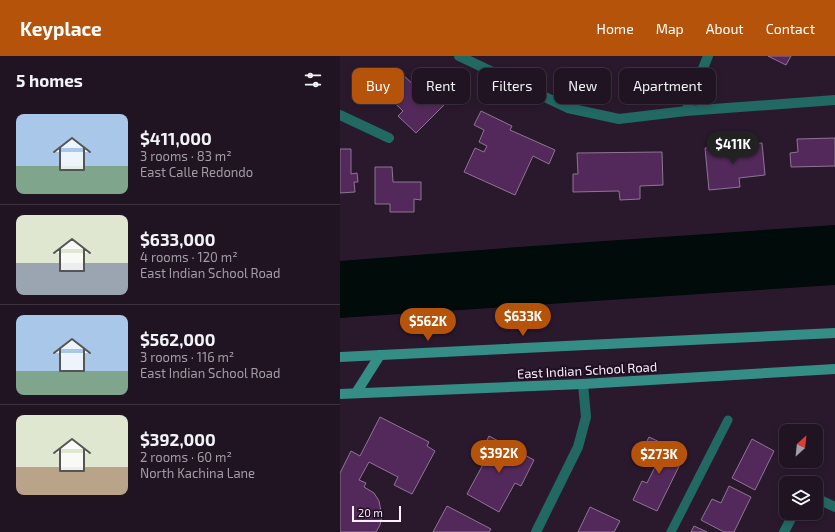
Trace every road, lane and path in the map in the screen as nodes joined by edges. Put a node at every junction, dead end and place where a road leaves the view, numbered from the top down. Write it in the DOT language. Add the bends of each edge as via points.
graph roads {
  1 [pos="459,56"];
  2 [pos="708,56"];
  3 [pos="835,100"];
  4 [pos="686,111"];
  5 [pos="340,115"];
  6 [pos="389,138"];
  7 [pos="835,333"];
  8 [pos="380,355"];
  9 [pos="340,357"];
  10 [pos="835,369"];
  11 [pos="583,384"];
  12 [pos="356,393"];
  13 [pos="340,394"];
  14 [pos="728,420"];
  15 [pos="823,501"];
  16 [pos="835,507"];
  17 [pos="790,520"];
  18 [pos="536,532"];
  19 [pos="671,532"];
  20 [pos="784,532"];
  1 -- 4 [label="street" via="568,108 619,118"];
  2 -- 4 [label="street"];
  3 -- 4 [label="street"];
  5 -- 6 [label="street"];
  7 -- 8 [label="main road, East Indian School Road"];
  8 -- 9 [label="main road, East Indian School Road"];
  8 -- 12 [label="main road"];
  10 -- 11 [label="main road, East Indian School Road"];
  11 -- 12 [label="main road, East Indian School Road"];
  11 -- 18 [label="street" via="586,417 578,447"];
  12 -- 13 [label="main road, East Indian School Road"];
  14 -- 19 [label="lane"];
  15 -- 16 [label="street"];
  17 -- 20 [label="street"];
}
